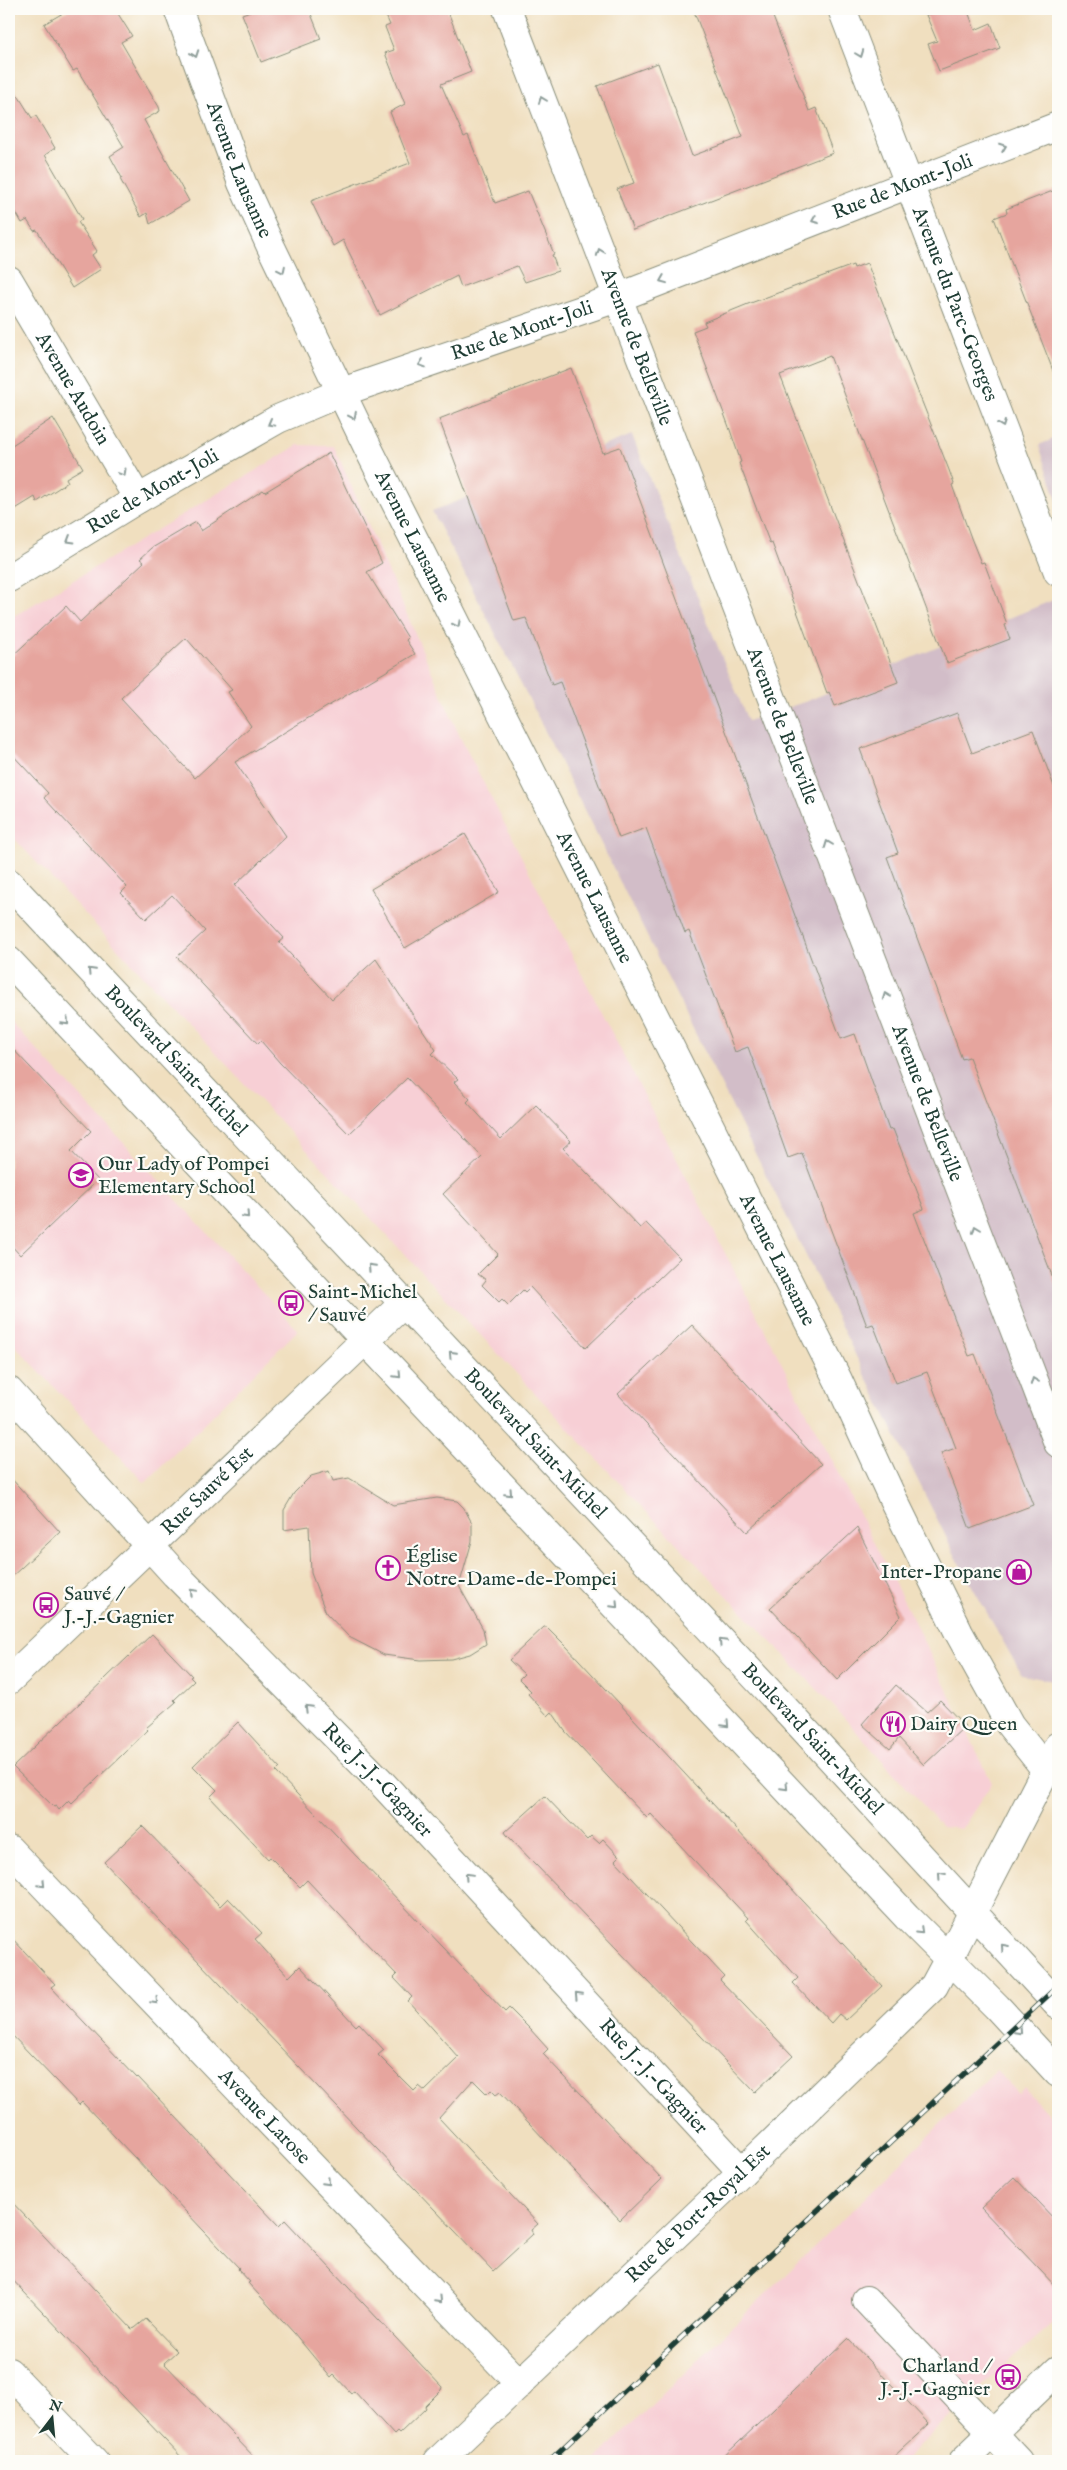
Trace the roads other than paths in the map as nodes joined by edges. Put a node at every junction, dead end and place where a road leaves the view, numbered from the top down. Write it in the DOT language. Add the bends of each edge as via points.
graph roads {
  1 [pos="178,9"];
  2 [pos="507,9"];
  3 [pos="842,9"];
  4 [pos="1058,126"];
  5 [pos="909,183"];
  6 [pos="9,280"];
  7 [pos="617,298"];
  8 [pos="342,392"];
  9 [pos="138,499"];
  10 [pos="1058,572"];
  11 [pos="9,578"];
  12 [pos="9,883"];
  13 [pos="9,961"];
  14 [pos="404,1302"];
  15 [pos="364,1340"];
  16 [pos="9,1391"];
  17 [pos="1058,1443"];
  18 [pos="150,1546"];
  19 [pos="9,1680"];
  20 [pos="1058,1746"];
  21 [pos="1046,1770"];
  22 [pos="9,1849"];
  23 [pos="973,1912"];
  24 [pos="949,1958"];
  25 [pos="1058,2005"];
  26 [pos="1058,2073"];
  27 [pos="742,2172"];
  28 [pos="866,2300"];
  29 [pos="1058,2370"];
  30 [pos="9,2372"];
  31 [pos="520,2384"];
  32 [pos="992,2434"];
  33 [pos="94,2461"];
  34 [pos="438,2461"];
  35 [pos="963,2461"];
  36 [pos="1018,2461"];
  1 -- 8 [label="street, Avenue Lausanne, one-way" via="242,183"];
  7 -- 2 [label="street, Avenue de Belleville, one-way"];
  3 -- 5 [label="street, Avenue du Parc-Georges, one-way"];
  5 -- 4 [label="street, Rue de Mont-Joli, one-way"];
  5 -- 7 [label="street, Rue de Mont-Joli, one-way"];
  5 -- 10 [label="street, Avenue du Parc-Georges, one-way"];
  6 -- 9 [label="street, Avenue Audoin, one-way"];
  7 -- 8 [label="street, Rue de Mont-Joli, one-way"];
  17 -- 7 [label="street, Avenue de Belleville, one-way"];
  8 -- 9 [label="street, Rue de Mont-Joli, one-way" via="278,419"];
  8 -- 21 [label="street, Avenue Lausanne, one-way" via="838,1380 959,1633 1010,1725"];
  9 -- 11 [label="street, Rue de Mont-Joli, one-way"];
  14 -- 12 [label="street, Boulevard Saint-Michel, one-way"];
  13 -- 15 [label="street, one-way"];
  14 -- 15 [label="street, Rue Sauvé Est"];
  23 -- 14 [label="street, Boulevard Saint-Michel, one-way"];
  15 -- 18 [label="street, Rue Sauvé Est"];
  15 -- 24 [label="street, one-way" via="906,1917"];
  16 -- 18 [label="street, Rue J.-J.-Gagnier"];
  18 -- 19 [label="street, Rue Sauvé Est"];
  27 -- 18 [label="street, Rue J.-J.-Gagnier, one-way" via="378,1779"];
  20 -- 21 [label="street, Rue de Port-Royal Est"];
  21 -- 23 [label="street, Rue de Port-Royal Est"];
  22 -- 31 [label="street, Avenue Larose, one-way"];
  23 -- 24 [label="street, Rue de Port-Royal Est"];
  25 -- 23 [label="street, Boulevard Saint-Michel, one-way"];
  24 -- 26 [label="street, one-way"];
  24 -- 27 [label="street, Rue de Port-Royal Est" via="934,1986"];
  27 -- 31 [label="street, Rue de Port-Royal Est"];
  28 -- 32 [label="street"];
  29 -- 32 [label="street"];
  30 -- 33 [label="street"];
  31 -- 34 [label="street, Rue de Port-Royal Est"];
  32 -- 35 [label="street"];
  32 -- 36 [label="street"];
}
